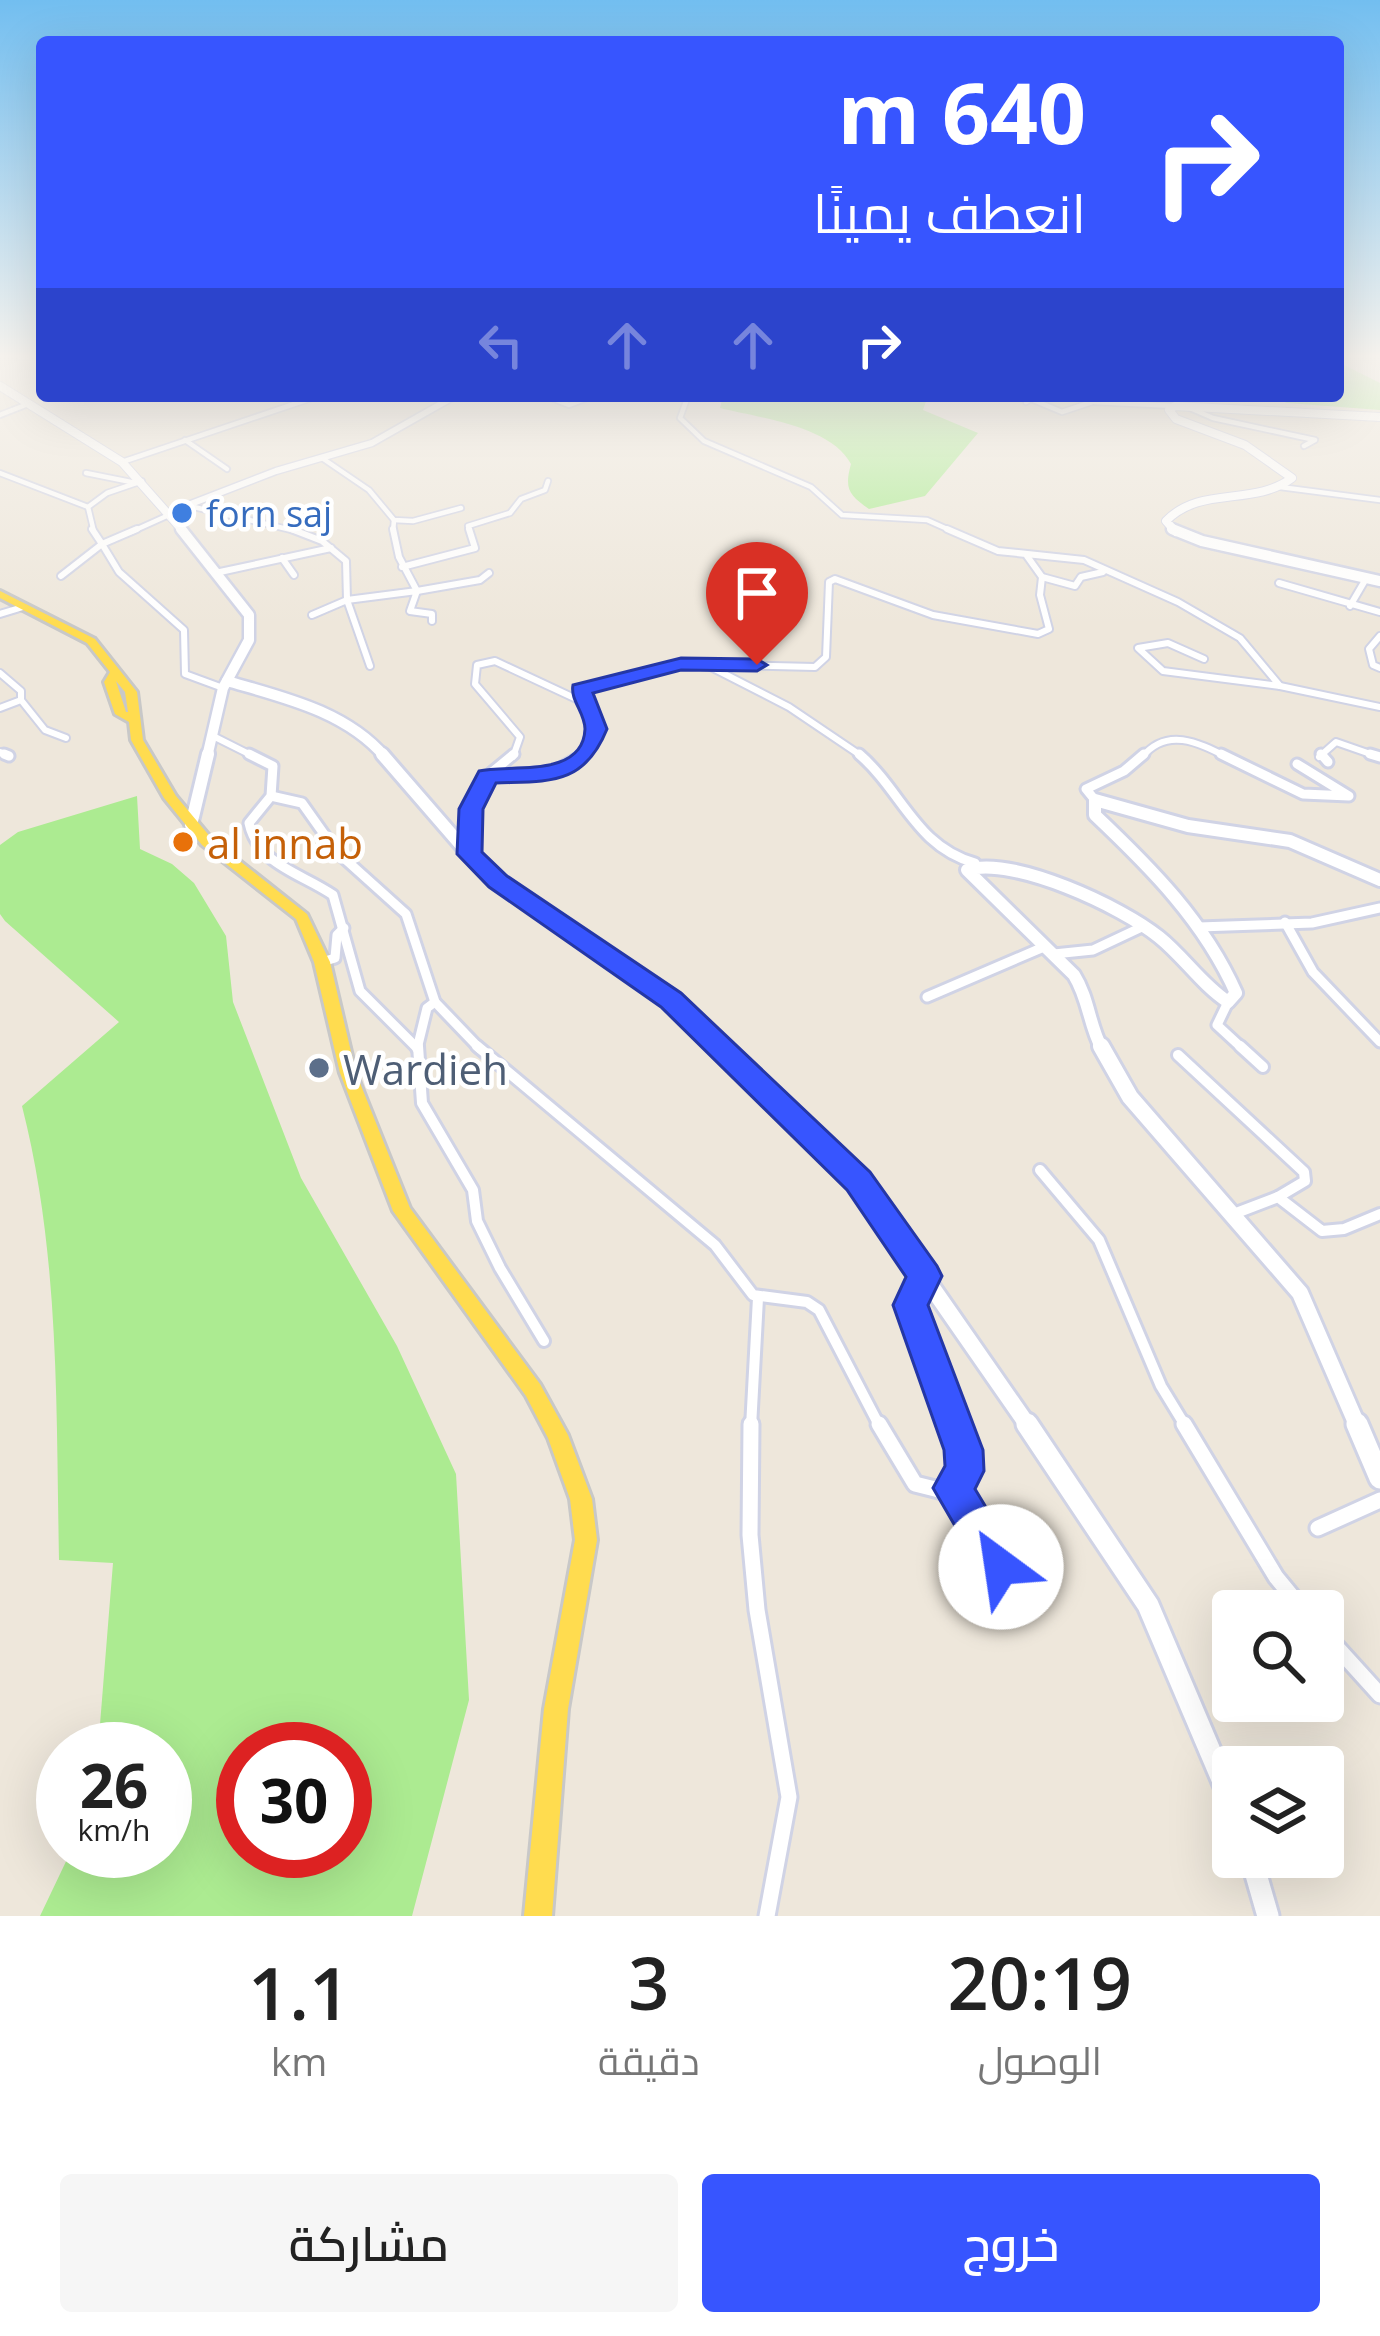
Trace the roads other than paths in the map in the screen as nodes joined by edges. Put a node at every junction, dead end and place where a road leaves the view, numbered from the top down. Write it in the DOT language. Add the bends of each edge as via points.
graph roads {
  1 [pos="95,445"];
  2 [pos="169,445"];
  3 [pos="193,445"];
  4 [pos="362,445"];
  5 [pos="720,445"];
  6 [pos="1245,445"];
  7 [pos="322,458"];
  8 [pos="122,462"];
  9 [pos="227,469"];
  10 [pos="0,473"];
  11 [pos="86,473"];
  12 [pos="548,481"];
  13 [pos="139,482"];
  14 [pos="1280,487"];
  15 [pos="1380,500"];
  16 [pos="88,507"];
  17 [pos="194,507"];
  18 [pos="461,508"];
  19 [pos="170,513"];
  20 [pos="394,520"];
  21 [pos="102,544"];
  22 [pos="331,548"];
  23 [pos="1027,556"];
  24 [pos="283,559"];
  25 [pos="402,567"];
  26 [pos="220,572"];
  27 [pos="1103,572"];
  28 [pos="489,573"];
  29 [pos="294,575"];
  30 [pos="61,576"];
  31 [pos="1042,577"];
  32 [pos="1367,578"];
  33 [pos="1380,580"];
  34 [pos="1279,583"];
  35 [pos="417,590"];
  36 [pos="0,594"];
  37 [pos="347,600"];
  38 [pos="1350,606"];
  39 [pos="23,608"];
  40 [pos="1380,612"];
  41 [pos="0,614"];
  42 [pos="312,615"];
  43 [pos="432,621"];
  44 [pos="1380,636"];
  45 [pos="1204,658"];
  46 [pos="704,664"];
  47 [pos="370,666"];
  48 [pos="1380,668"];
  49 [pos="116,670"];
  50 [pos="0,673"];
  51 [pos="225,684"];
  52 [pos="1280,686"];
  53 [pos="132,694"];
  54 [pos="116,697"];
  55 [pos="21,700"];
  56 [pos="585,703"];
  57 [pos="1380,707"];
  58 [pos="0,708"];
  59 [pos="133,719"];
  60 [pos="212,735"];
  61 [pos="66,738"];
  62 [pos="1380,757"];
  63 [pos="1328,762"];
  64 [pos="1297,764"];
  65 [pos="487,776"];
  66 [pos="271,796"];
  67 [pos="1095,800"];
  68 [pos="191,825"];
  69 [pos="470,854"];
  70 [pos="975,863"];
  71 [pos="1380,880"];
  72 [pos="1380,908"];
  73 [pos="1285,922"];
  74 [pos="1144,926"];
  75 [pos="1199,927"];
  76 [pos="344,928"];
  77 [pos="1050,950"];
  78 [pos="322,962"];
  79 [pos="927,997"];
  80 [pos="435,1002"];
  81 [pos="1228,1002"];
  82 [pos="1380,1042"];
  83 [pos="417,1048"];
  84 [pos="1178,1055"];
  85 [pos="1263,1067"];
  86 [pos="1040,1170"];
  87 [pos="1278,1197"];
  88 [pos="1380,1214"];
  89 [pos="1230,1216"];
  90 [pos="924,1276"];
  91 [pos="758,1298"];
  92 [pos="544,1341"];
  93 [pos="1380,1478"];
  94 [pos="953,1488"];
  95 [pos="1380,1500"];
  96 [pos="1318,1528"];
  97 [pos="1287,1590"];
  98 [pos="1025,1606"];
  99 [pos="1344,1655"];
  100 [pos="1380,1695"];
  101 [pos="1212,1756"];
  102 [pos="1257,1878"];
  103 [pos="538,1916"];
  104 [pos="767,1916"];
  105 [pos="1268,1916"];
  1 -- 8 [label="main road"];
  2 -- 8 [label="street"];
  3 -- 9 [label="street"];
  4 -- 7 [label="street"];
  5 -- 23 [label="street" via="811,487 842,515 928,520"];
  6 -- 14 [label="main road" via="1287,471 1292,481"];
  7 -- 17 [label="street"];
  7 -- 20 [label="street" via="369,490"];
  8 -- 13 [label="main road"];
  10 -- 16 [label="street"];
  11 -- 13 [label="street"];
  12 -- 25 [label="street" via="510,513 468,526 475,548"];
  13 -- 16 [label="street"];
  13 -- 19 [label="main road"];
  14 -- 15 [label="street"];
  14 -- 32 [label="main road" via="1198,500 1166,523 1202,541"];
  16 -- 21 [label="street"];
  17 -- 19 [label="street"];
  17 -- 22 [label="street" via="242,512"];
  18 -- 20 [label="street"];
  19 -- 21 [label="street"];
  19 -- 26 [label="main road"];
  20 -- 25 [label="street"];
  21 -- 30 [label="street"];
  21 -- 51 [label="street" via="119,572 184,630 185,674"];
  22 -- 24 [label="street"];
  22 -- 37 [label="street" via="345,558"];
  23 -- 27 [label="street" via="1078,558"];
  23 -- 31 [label="street"];
  24 -- 26 [label="street"];
  24 -- 29 [label="street"];
  25 -- 35 [label="street"];
  26 -- 51 [label="main road" via="251,627"];
  27 -- 31 [label="street" via="1075,586"];
  27 -- 52 [label="street" via="1240,638"];
  28 -- 35 [label="street"];
  31 -- 46 [label="street" via="1049,629 1038,634 933,615 835,579 821,663"];
  32 -- 33 [label="main road"];
  32 -- 38 [label="street"];
  34 -- 38 [label="street"];
  35 -- 37 [label="street"];
  35 -- 43 [label="street" via="410,611 432,614"];
  36 -- 39 [label="main road"];
  37 -- 42 [label="street"];
  37 -- 47 [label="street"];
  38 -- 40 [label="street"];
  39 -- 41 [label="street"];
  39 -- 49 [label="main road" via="86,635"];
  44 -- 48 [label="street" via="1369,650"];
  45 -- 52 [label="street" via="1168,643 1138,648 1163,671"];
  46 -- 56 [label="street" via="598,682 581,689"];
  46 -- 70 [label="street" via="848,746 874,767 928,844"];
  49 -- 53 [label="main road"];
  49 -- 54 [label="main road"];
  50 -- 55 [label="street"];
  51 -- 60 [label="main road"];
  51 -- 69 [label="main road" via="310,705 373,743"];
  52 -- 57 [label="street"];
  53 -- 54 [label="main road"];
  53 -- 59 [label="main road"];
  54 -- 59 [label="main road" via="121,714"];
  55 -- 58 [label="street"];
  55 -- 61 [label="street" via="40,726"];
  56 -- 65 [label="street" via="596,729 578,764 554,774"];
  56 -- 65 [label="street" via="495,661 478,665 475,684 520,737 512,759"];
  59 -- 68 [label="main road" via="149,765"];
  60 -- 66 [label="street" via="273,766"];
  60 -- 68 [label="main road"];
  62 -- 63 [label="street" via="1336,742 1318,756"];
  64 -- 67 [label="street" via="1349,796 1305,792 1171,737 1086,790"];
  65 -- 69 [label="street" via="471,809"];
  66 -- 76 [label="street" via="253,812 253,841 333,895"];
  66 -- 80 [label="street" via="302,803 336,851 400,907"];
  67 -- 71 [label="main road" via="1188,826 1290,841"];
  67 -- 75 [label="main road" via="1095,815"];
  68 -- 78 [label="main road" via="293,907"];
  69 -- 90 [label="main road" via="733,1055 858,1181"];
  70 -- 74 [label="main road" via="1010,868"];
  70 -- 77 [label="main road" via="969,875"];
  72 -- 73 [label="street"];
  73 -- 75 [label="street"];
  73 -- 82 [label="street" via="1313,971"];
  74 -- 77 [label="street" via="1093,950"];
  74 -- 81 [label="main road"];
  75 -- 81 [label="main road" via="1233,985 1236,997"];
  76 -- 78 [label="street" via="334,958"];
  76 -- 83 [label="street" via="360,991"];
  77 -- 79 [label="street" via="1020,952"];
  77 -- 89 [label="main road" via="1087,996 1093,1032 1130,1097"];
  78 -- 103 [label="main road" via="348,1073 401,1211 540,1402 581,1499 586,1540 556,1709"];
  80 -- 83 [label="street"];
  80 -- 91 [label="street" via="499,1068 716,1245"];
  81 -- 85 [label="street" via="1217,1024"];
  83 -- 92 [label="street" via="425,1111 473,1190 479,1225"];
  84 -- 87 [label="street" via="1304,1172 1305,1181"];
  86 -- 97 [label="street" via="1099,1240 1161,1386"];
  87 -- 88 [label="street" via="1322,1231"];
  87 -- 89 [label="street"];
  89 -- 93 [label="main road" via="1300,1294"];
  90 -- 94 [label="street" via="910,1305 964,1450 965,1471"];
  90 -- 101 [label="main road" via="1148,1605"];
  91 -- 94 [label="street" via="819,1310 902,1469 928,1490"];
  91 -- 104 [label="street" via="750,1535 789,1797"];
  94 -- 98 [label="street"];
  95 -- 96 [label="street"];
  99 -- 100 [label="street"];
  102 -- 105 [label="main road"];
}
